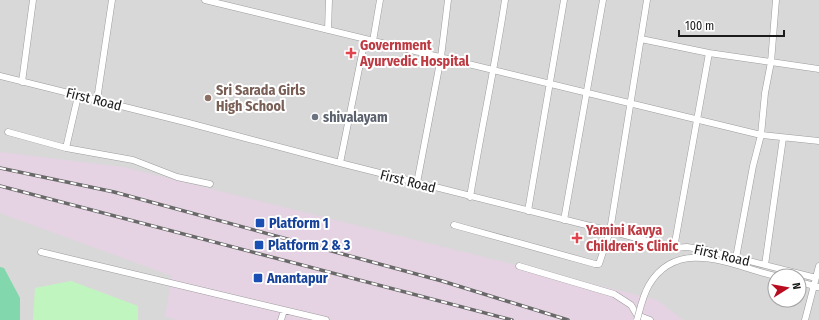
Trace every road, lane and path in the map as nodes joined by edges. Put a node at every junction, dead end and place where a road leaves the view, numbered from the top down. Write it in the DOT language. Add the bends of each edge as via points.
graph roads {
  1 [pos="33,0"];
  2 [pos="112,0"];
  3 [pos="205,0"];
  4 [pos="232,0"];
  5 [pos="329,0"];
  6 [pos="380,0"];
  7 [pos="448,0"];
  8 [pos="505,0"];
  9 [pos="564,0"];
  10 [pos="603,0"];
  11 [pos="647,0"];
  12 [pos="776,0"];
  13 [pos="233,7"];
  14 [pos="328,30"];
  15 [pos="365,39"];
  16 [pos="641,39"];
  17 [pos="373,41"];
  18 [pos="709,53"];
  19 [pos="441,57"];
  20 [pos="771,62"];
  21 [pos="819,69"];
  22 [pos="495,70"];
  23 [pos="0,76"];
  24 [pos="22,82"];
  25 [pos="550,85"];
  26 [pos="587,94"];
  27 [pos="78,96"];
  28 [pos="97,100"];
  29 [pos="631,104"];
  30 [pos="697,119"];
  31 [pos="8,132"];
  32 [pos="761,135"];
  33 [pos="783,138"];
  34 [pos="819,141"];
  35 [pos="66,148"];
  36 [pos="340,163"];
  37 [pos="417,183"];
  38 [pos="210,184"];
  39 [pos="470,197"];
  40 [pos="528,211"];
  41 [pos="564,220"];
  42 [pos="454,224"];
  43 [pos="610,231"];
  44 [pos="674,248"];
  45 [pos="41,252"];
  46 [pos="736,258"];
  47 [pos="765,265"];
  48 [pos="519,266"];
  49 [pos="819,266"];
  50 [pos="767,274"];
  51 [pos="816,278"];
  52 [pos="807,284"];
  53 [pos="817,286"];
  54 [pos="284,310"];
  55 [pos="282,320"];
  56 [pos="326,320"];
  57 [pos="637,320"];
  58 [pos="650,320"];
  59 [pos="805,320"];
  1 -- 24 [label="street"];
  2 -- 28 [label="street"];
  3 -- 13 [label="street"];
  4 -- 13 [label="street"];
  5 -- 14 [label="street"];
  6 -- 17 [label="street"];
  7 -- 19 [label="street"];
  8 -- 22 [label="street"];
  9 -- 25 [label="street"];
  10 -- 26 [label="street"];
  11 -- 16 [label="street"];
  12 -- 20 [label="street"];
  13 -- 14 [label="street"];
  14 -- 15 [label="street"];
  15 -- 17 [label="street"];
  15 -- 36 [label="street"];
  16 -- 18 [label="street"];
  16 -- 29 [label="street"];
  17 -- 19 [label="street"];
  18 -- 20 [label="street"];
  18 -- 30 [label="street"];
  19 -- 22 [label="street"];
  19 -- 37 [label="street"];
  20 -- 21 [label="street"];
  20 -- 32 [label="street"];
  22 -- 25 [label="street"];
  22 -- 39 [label="street"];
  23 -- 24 [label="street, First Road"];
  24 -- 27 [label="street, First Road"];
  25 -- 26 [label="street"];
  25 -- 40 [label="street"];
  26 -- 29 [label="street"];
  26 -- 41 [label="street"];
  27 -- 28 [label="street, First Road"];
  27 -- 35 [label="street"];
  28 -- 36 [label="street, First Road"];
  29 -- 30 [label="street"];
  29 -- 43 [label="street"];
  30 -- 32 [label="street"];
  30 -- 44 [label="street"];
  31 -- 35 [label="street"];
  32 -- 33 [label="street"];
  32 -- 46 [label="street" via="752,166"];
  33 -- 34 [label="street"];
  33 -- 47 [label="street"];
  35 -- 38 [label="street" via="134,160 177,177"];
  36 -- 37 [label="street, First Road"];
  37 -- 39 [label="street, First Road"];
  39 -- 40 [label="street, First Road"];
  40 -- 41 [label="street, First Road"];
  41 -- 43 [label="street, First Road"];
  42 -- 43 [label="street" via="598,265"];
  43 -- 44 [label="street, First Road"];
  44 -- 46 [label="street, First Road" via="706,250"];
  45 -- 54 [label="street"];
  46 -- 47 [label="street, First Road"];
  47 -- 51 [label="street, First Road"];
  48 -- 58 [label="street" via="614,294 631,305 637,315"];
  49 -- 51 [label="street"];
  50 -- 57 [label="street, bridge" via="707,258 692,256 681,259 669,264 648,285"];
  51 -- 53 [label="street"];
  52 -- 53 [label="street"];
  53 -- 59 [label="street"];
  54 -- 55 [label="street"];
  54 -- 56 [label="street"];
}
